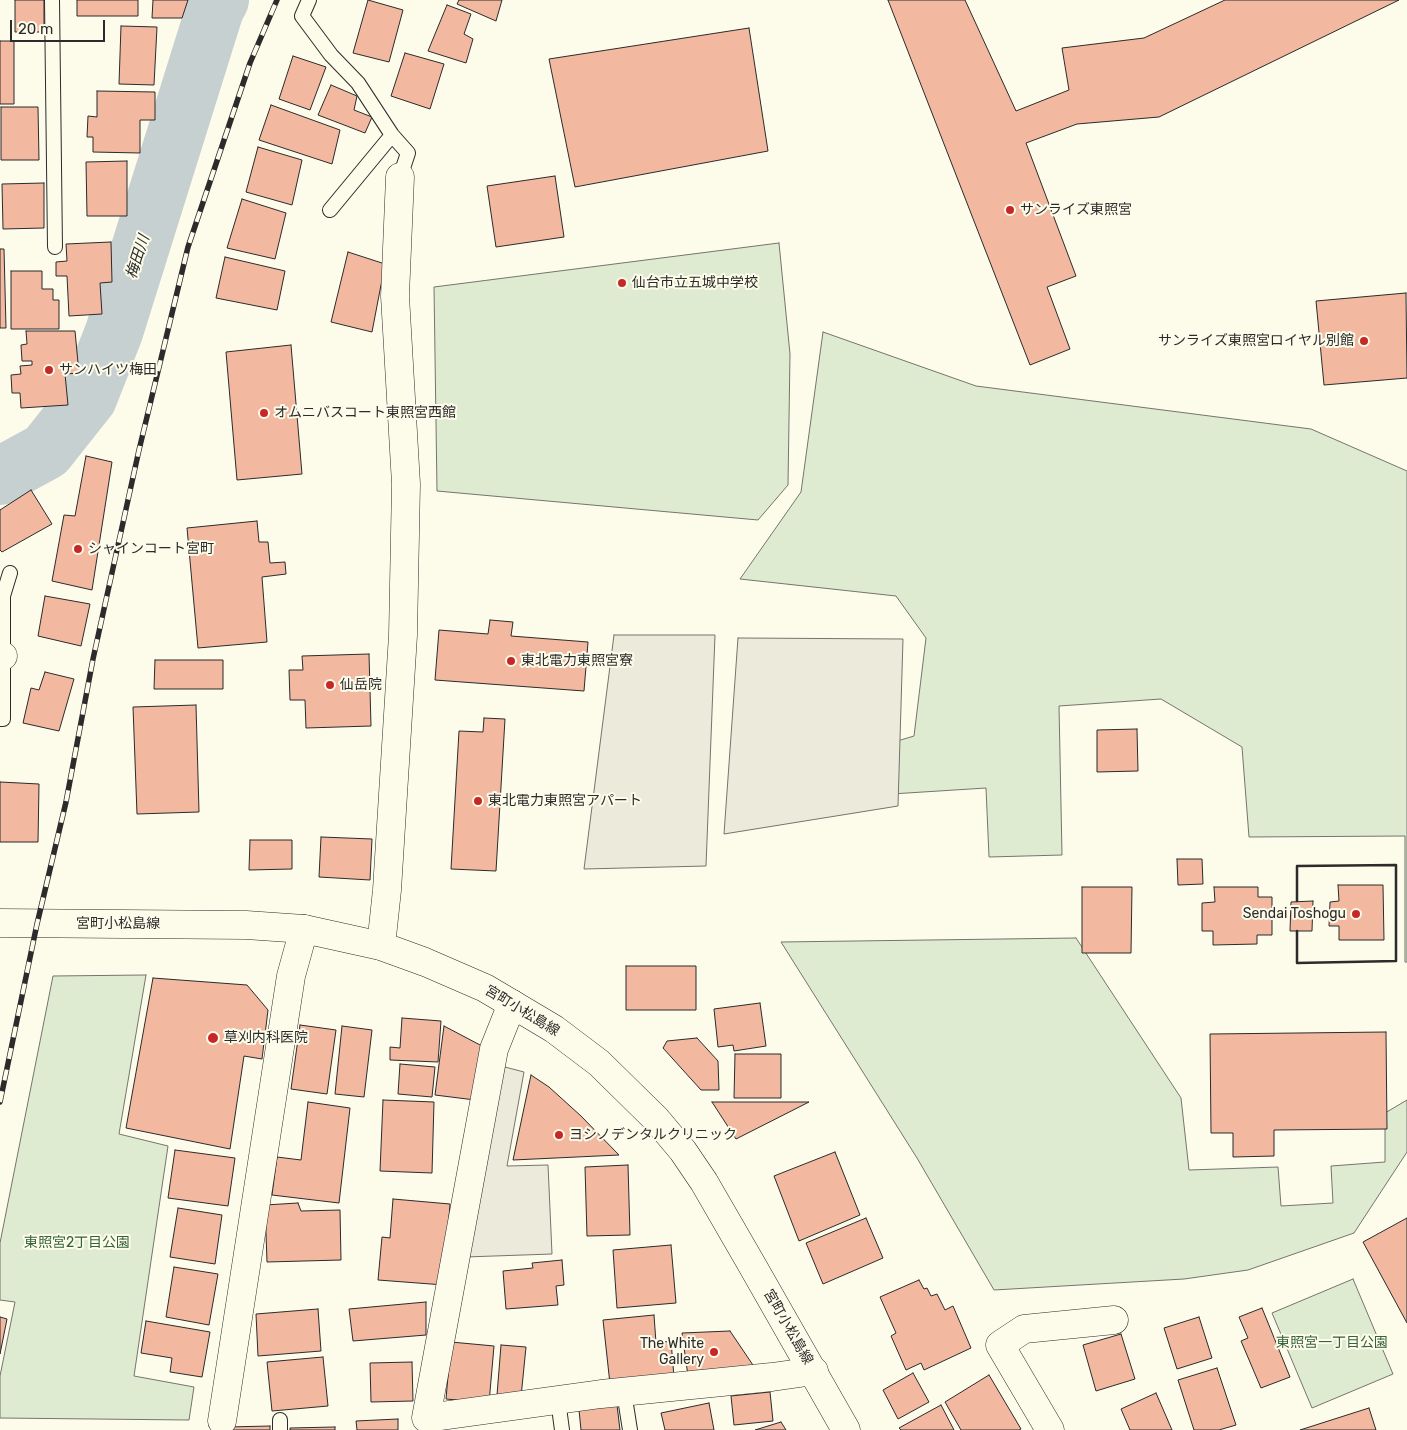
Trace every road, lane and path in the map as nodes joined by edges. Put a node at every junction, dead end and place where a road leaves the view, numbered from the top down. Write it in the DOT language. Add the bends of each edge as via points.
graph roads {
  1 [pos="52,0"];
  2 [pos="309,0"];
  3 [pos="392,136"];
  4 [pos="400,177"];
  5 [pos="330,210"];
  6 [pos="55,247"];
  7 [pos="10,573"];
  8 [pos="2,656"];
  9 [pos="0,719"];
  10 [pos="0,923"];
  11 [pos="304,930"];
  12 [pos="381,946"];
  13 [pos="512,1004"];
  14 [pos="1114,1320"];
  15 [pos="814,1371"];
  16 [pos="624,1392"];
  17 [pos="558,1400"];
  18 [pos="222,1421"];
  19 [pos="426,1424"];
  20 [pos="562,1430"];
  21 [pos="630,1430"];
  22 [pos="846,1430"];
  23 [pos="1050,1430"];
  1 -- 6 [label="lane"];
  2 -- 3 [label="lane" via="302,16 331,55 358,83"];
  3 -- 4 [label="lane" via="408,153"];
  3 -- 5 [label="lane"];
  4 -- 12 [label="street" via="395,296 406,484 403,635"];
  7 -- 8 [label="lane" via="3,596"];
  8 -- 9 [label="lane" via="3,719"];
  10 -- 11 [label="street, 宮町小松島線" via="246,925"];
  11 -- 12 [label="street, 宮町小松島線"];
  11 -- 18 [label="street" via="291,976"];
  12 -- 13 [label="street, 宮町小松島線" via="485,988"];
  13 -- 15 [label="street, 宮町小松島線" via="554,1029 599,1063 656,1119 683,1151"];
  13 -- 19 [label="street" via="494,1049"];
  14 -- 23 [label="street" via="1024,1330 1000,1345"];
  15 -- 16 [label="street"];
  15 -- 22 [label="street, 宮町小松島線"];
  16 -- 17 [label="street"];
  16 -- 21 [label="lane"];
  17 -- 19 [label="street"];
  17 -- 20 [label="lane"];
}
